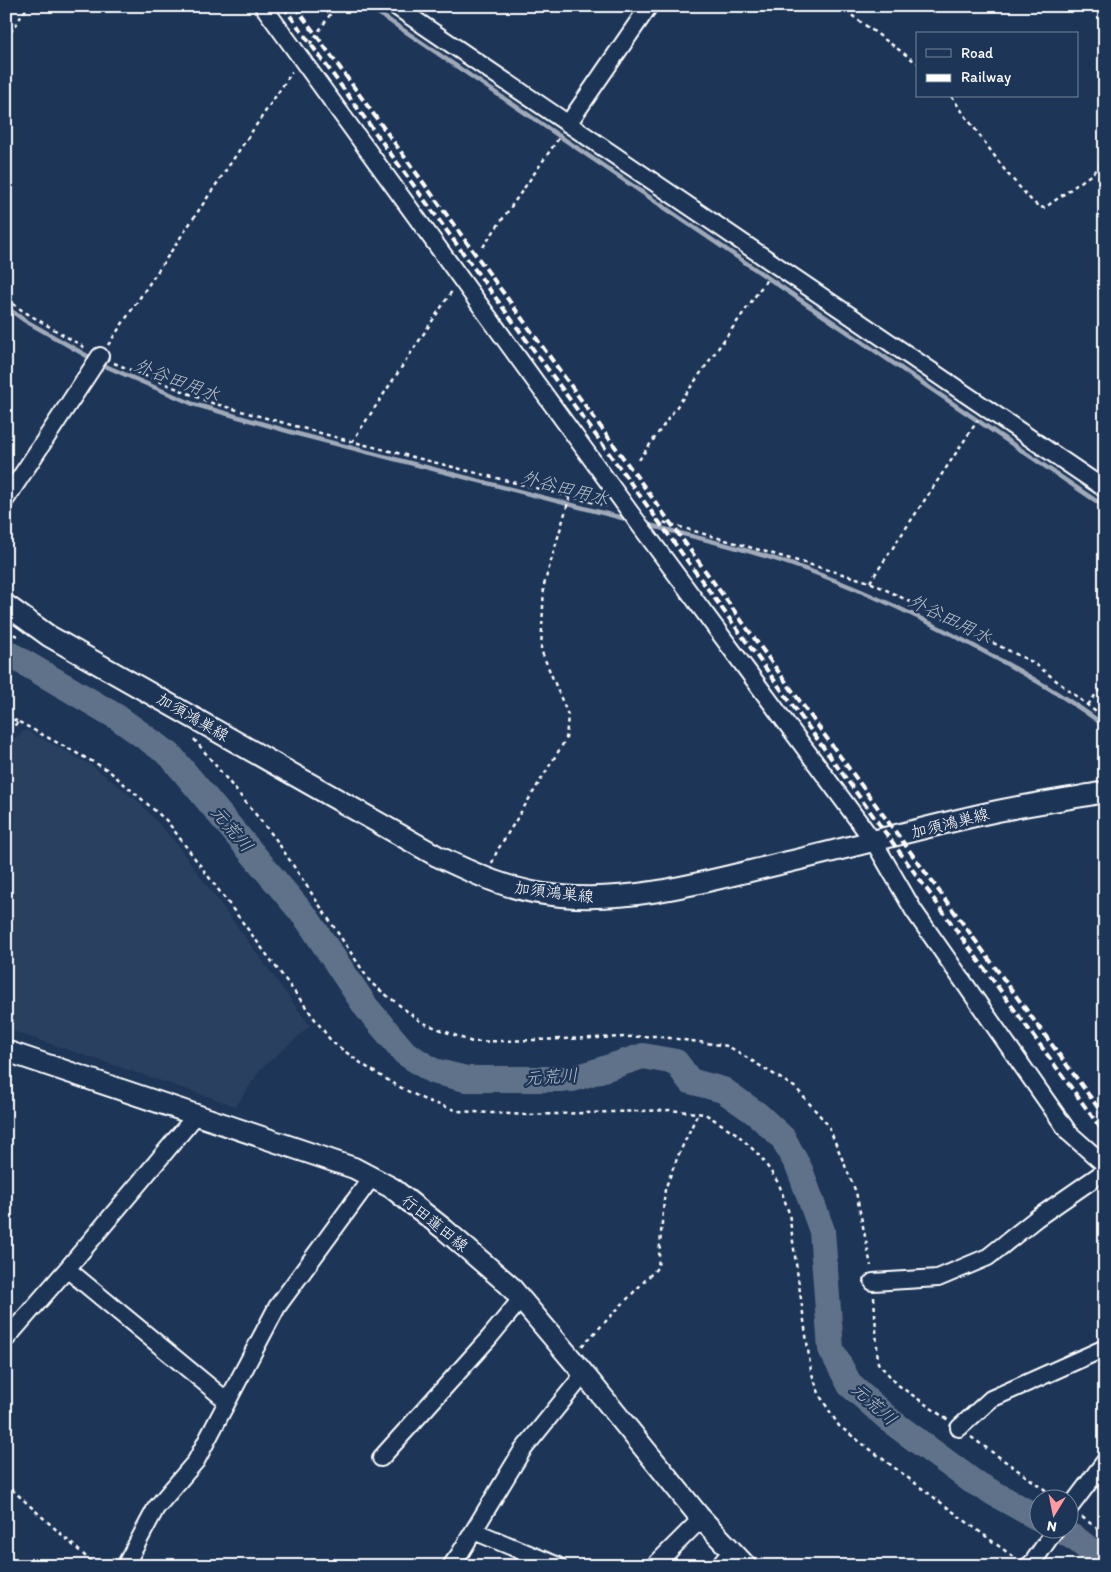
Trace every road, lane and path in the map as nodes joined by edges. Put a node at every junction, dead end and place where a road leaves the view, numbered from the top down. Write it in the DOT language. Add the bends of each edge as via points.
graph roads {
  1 [pos="28,6"];
  2 [pos="263,6"];
  3 [pos="336,6"];
  4 [pos="395,6"];
  5 [pos="648,6"];
  6 [pos="839,6"];
  7 [pos="6,39"];
  8 [pos="300,59"];
  9 [pos="916,62"];
  10 [pos="952,98"];
  11 [pos="568,124"];
  12 [pos="1105,159"];
  13 [pos="483,247"];
  14 [pos="776,266"];
  15 [pos="460,279"];
  16 [pos="6,299"];
  17 [pos="100,356"];
  18 [pos="986,408"];
  19 [pos="352,442"];
  20 [pos="639,460"];
  21 [pos="1105,489"];
  22 [pos="570,496"];
  23 [pos="6,499"];
  24 [pos="630,512"];
  25 [pos="870,582"];
  26 [pos="6,606"];
  27 [pos="1105,682"];
  28 [pos="1088,706"];
  29 [pos="189,715"];
  30 [pos="6,716"];
  31 [pos="1105,719"];
  32 [pos="19,722"];
  33 [pos="6,731"];
  34 [pos="1105,792"];
  35 [pos="874,842"];
  36 [pos="485,878"];
  37 [pos="6,1051"];
  38 [pos="698,1113"];
  39 [pos="197,1114"];
  40 [pos="1105,1166"];
  41 [pos="1105,1171"];
  42 [pos="372,1177"];
  43 [pos="67,1269"];
  44 [pos="873,1282"];
  45 [pos="521,1299"];
  46 [pos="6,1339"];
  47 [pos="1105,1348"];
  48 [pos="570,1358"];
  49 [pos="584,1374"];
  50 [pos="227,1401"];
  51 [pos="959,1428"];
  52 [pos="382,1458"];
  53 [pos="1105,1460"];
  54 [pos="6,1484"];
  55 [pos="1044,1490"];
  56 [pos="1078,1492"];
  57 [pos="1078,1515"];
  58 [pos="702,1518"];
  59 [pos="474,1531"];
  60 [pos="1105,1534"];
  61 [pos="1046,1540"];
  62 [pos="726,1558"];
  63 [pos="1026,1562"];
  64 [pos="96,1566"];
  65 [pos="124,1566"];
  66 [pos="451,1566"];
  67 [pos="558,1566"];
  68 [pos="654,1566"];
  69 [pos="746,1566"];
  1 -- 7 [label="path"];
  2 -- 8 [label="street"];
  3 -- 8 [label="path"];
  4 -- 11 [label="street"];
  5 -- 11 [label="street"];
  6 -- 9 [label="path"];
  8 -- 15 [label="street"];
  8 -- 17 [label="path"];
  10 -- 12 [label="path" via="1007,173 1038,206 1045,208 1092,174"];
  11 -- 13 [label="path"];
  11 -- 14 [label="street"];
  14 -- 18 [label="street"];
  14 -- 20 [label="path"];
  15 -- 19 [label="path"];
  15 -- 24 [label="street"];
  16 -- 17 [label="path"];
  17 -- 19 [label="path" via="212,403"];
  17 -- 23 [label="street"];
  18 -- 21 [label="street"];
  18 -- 25 [label="path"];
  19 -- 22 [label="path"];
  22 -- 24 [label="path"];
  22 -- 36 [label="path" via="544,584 541,650 568,715 566,739 497,851"];
  24 -- 25 [label="path"];
  24 -- 35 [label="street"];
  25 -- 28 [label="path" via="1034,662"];
  26 -- 29 [label="main road, 加須鴻巣線" via="49,636"];
  27 -- 28 [label="path"];
  28 -- 31 [label="path"];
  29 -- 36 [label="main road, 加須鴻巣線" via="437,856"];
  29 -- 44 [label="path" via="192,737 275,838 371,983 421,1022 472,1042 656,1036 728,1046 796,1088 828,1125 856,1192"];
  30 -- 32 [label="path"];
  32 -- 33 [label="path"];
  32 -- 38 [label="path" via="108,770 167,821 332,1042 394,1084 425,1100 458,1111 527,1115 670,1110"];
  34 -- 35 [label="main road, 加須鴻巣線" via="994,811"];
  35 -- 36 [label="main road, 加須鴻巣線" via="673,889 615,898 560,896 519,889"];
  35 -- 40 [label="street" via="914,911 1063,1125"];
  37 -- 39 [label="main road, 行田蓮田線"];
  38 -- 48 [label="path" via="665,1189 658,1267"];
  38 -- 63 [label="path" via="737,1134 761,1157 778,1184 789,1213 811,1371 820,1396 839,1426"];
  39 -- 42 [label="main road, 行田蓮田線"];
  39 -- 43 [label="street"];
  41 -- 44 [label="street" via="988,1257 938,1278"];
  42 -- 45 [label="main road, 行田蓮田線" via="392,1188 444,1229"];
  42 -- 50 [label="street" via="277,1307"];
  43 -- 46 [label="street"];
  43 -- 50 [label="street"];
  44 -- 51 [label="path" via="878,1363 898,1385"];
  45 -- 48 [label="main road, 行田蓮田線"];
  45 -- 52 [label="street"];
  47 -- 51 [label="street" via="991,1398"];
  48 -- 49 [label="main road, 行田蓮田線"];
  49 -- 58 [label="main road, 行田蓮田線"];
  49 -- 59 [label="street" via="522,1451"];
  50 -- 65 [label="street" via="196,1461 156,1508"];
  51 -- 55 [label="path"];
  53 -- 56 [label="street"];
  54 -- 64 [label="path"];
  57 -- 60 [label="path"];
  58 -- 62 [label="main road, 行田蓮田線"];
  58 -- 68 [label="street"];
  59 -- 66 [label="street"];
  59 -- 67 [label="street"];
  61 -- 63 [label="street"];
  62 -- 69 [label="main road, 行田蓮田線"];
}
